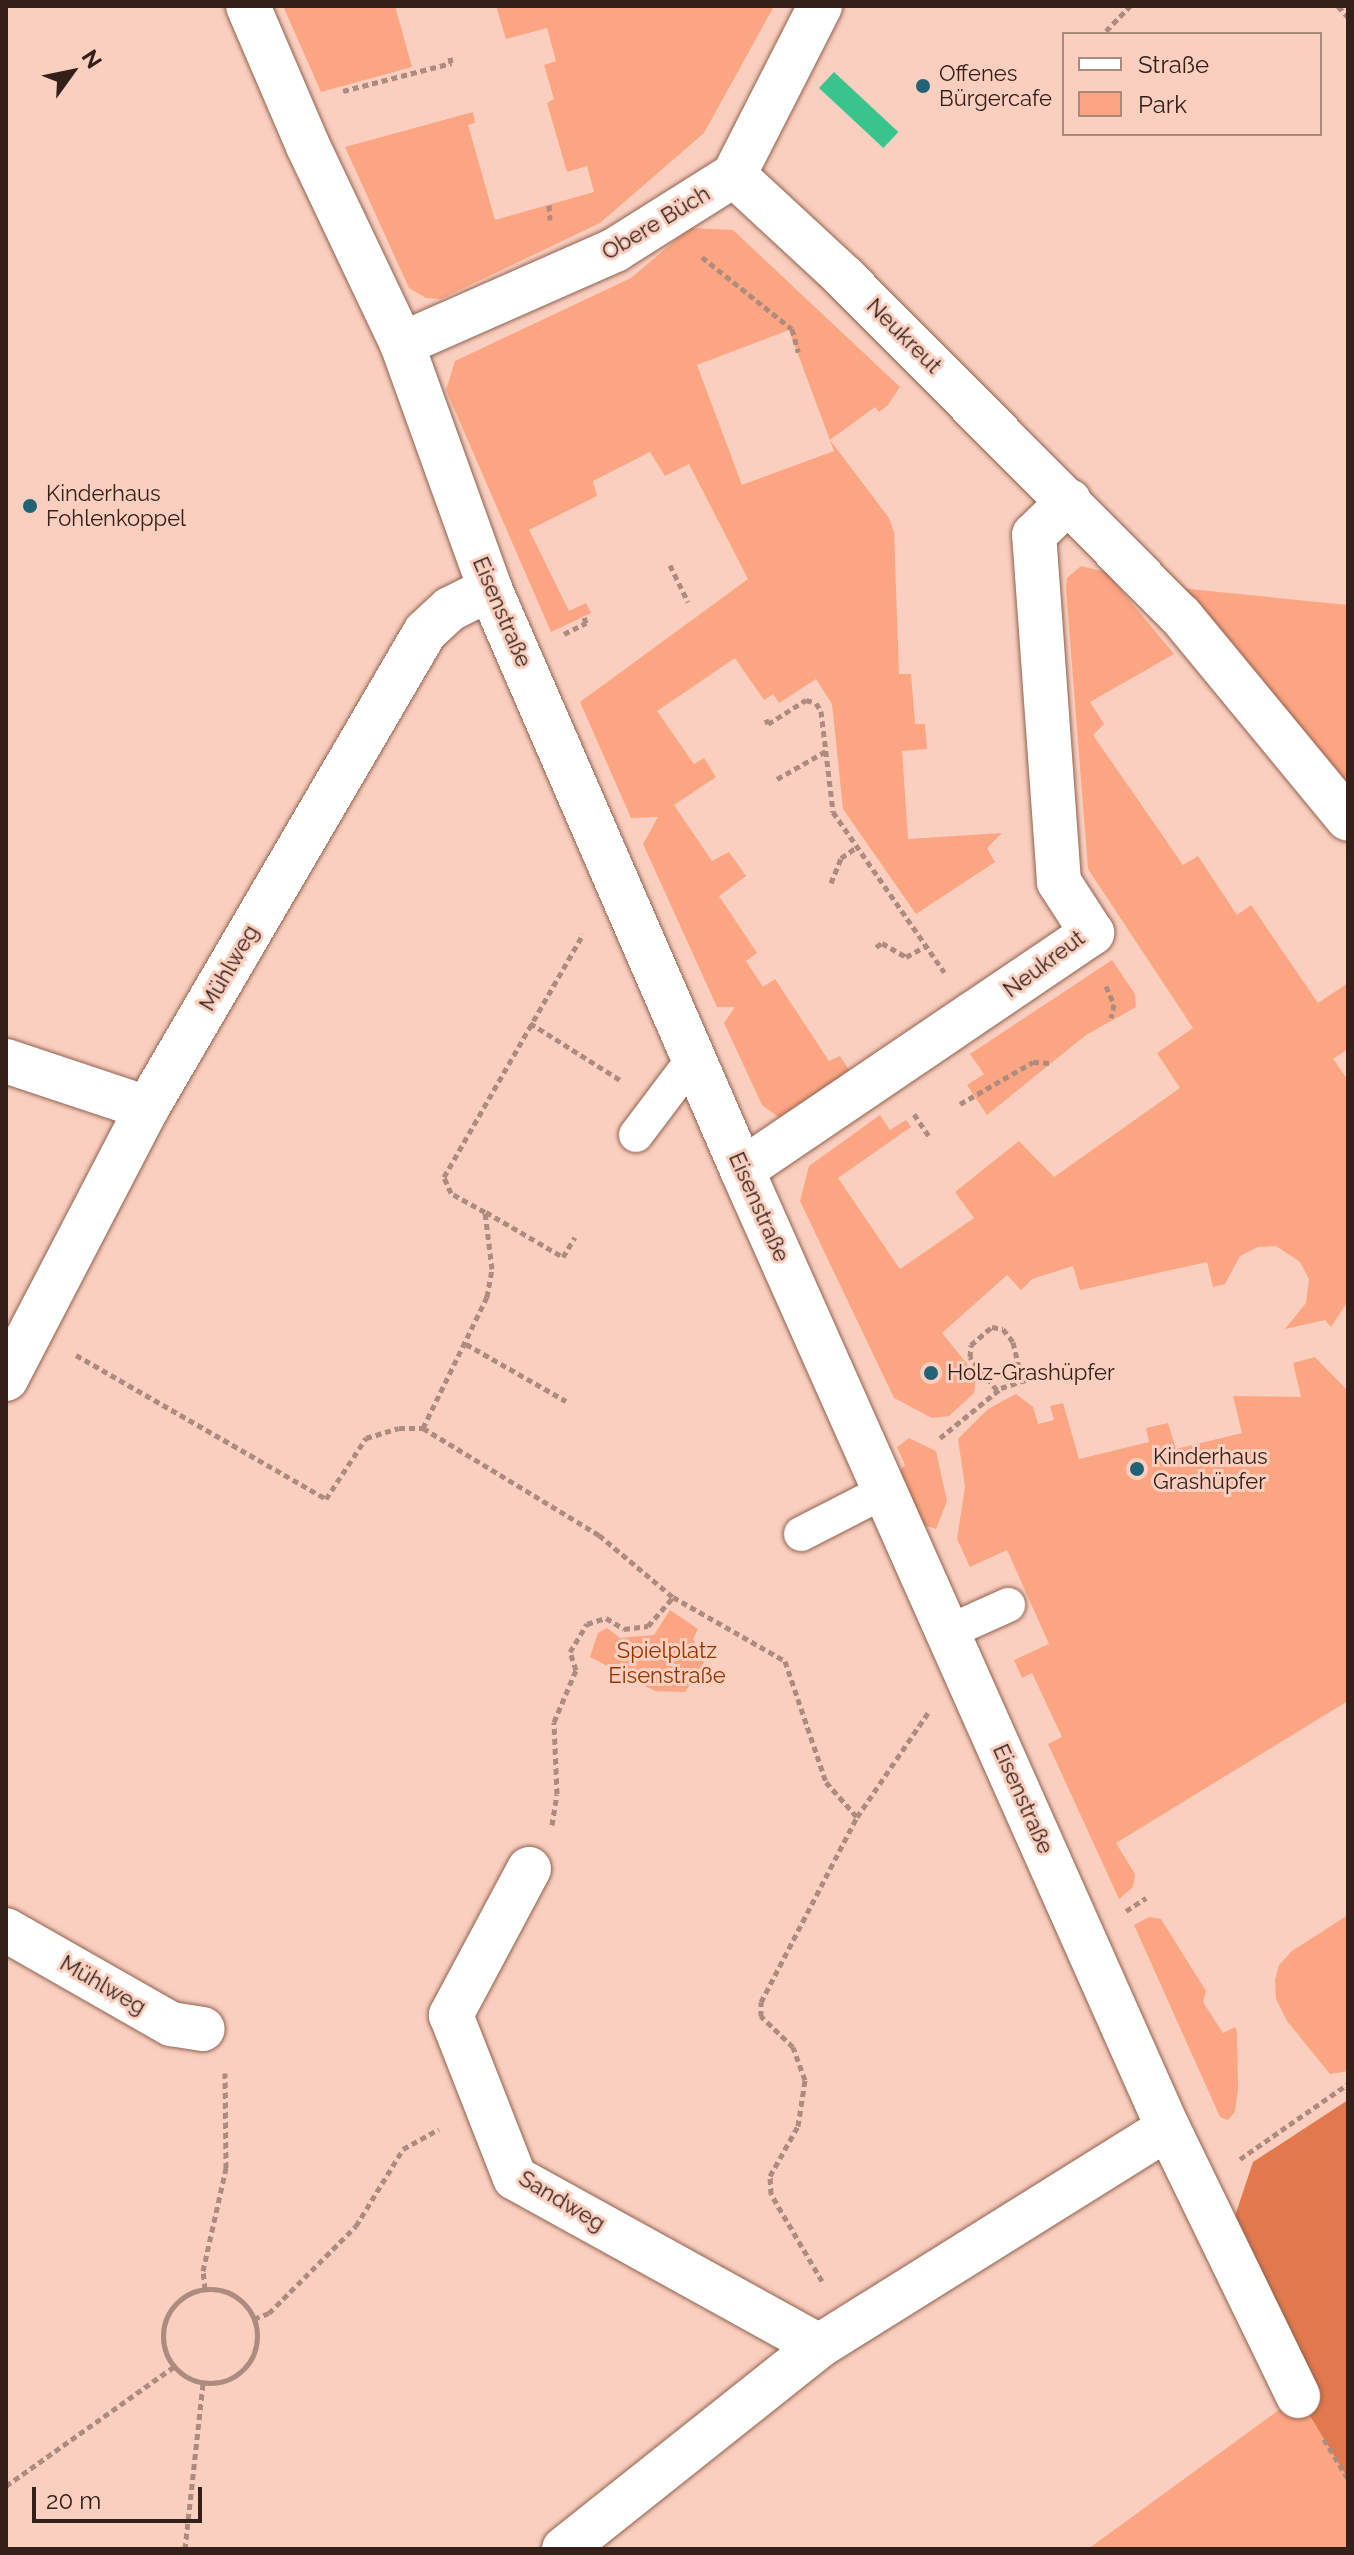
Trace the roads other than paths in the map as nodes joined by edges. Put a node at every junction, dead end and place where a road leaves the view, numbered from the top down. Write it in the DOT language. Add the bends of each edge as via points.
graph roads {
  1 [pos="248,6"];
  2 [pos="820,6"];
  3 [pos="734,175"];
  4 [pos="402,344"];
  5 [pos="1069,501"];
  6 [pos="490,589"];
  7 [pos="1348,819"];
  8 [pos="694,1058"];
  9 [pos="6,1061"];
  10 [pos="147,1108"];
  11 [pos="636,1135"];
  12 [pos="742,1170"];
  13 [pos="6,1379"];
  14 [pos="885,1491"];
  15 [pos="801,1534"];
  16 [pos="1008,1605"];
  17 [pos="948,1632"];
  18 [pos="529,1869"];
  19 [pos="6,1930"];
  20 [pos="203,2029"];
  21 [pos="1168,2128"];
  22 [pos="836,2336"];
  23 [pos="1298,2396"];
  24 [pos="564,2549"];
  1 -- 4 [label="street, Eisenstraße"];
  2 -- 3 [label="street, Obere Büch"];
  3 -- 4 [label="street, Obere Büch" via="615,250"];
  3 -- 5 [label="street, Neukreut"];
  4 -- 6 [label="street, Eisenstraße"];
  5 -- 7 [label="street, Neukreut" via="1180,615"];
  5 -- 12 [label="street, Neukreut" via="1034,535 1059,882 1092,933"];
  6 -- 8 [label="street, Eisenstraße"];
  6 -- 10 [label="street, Mühlweg" via="450,609 425,632"];
  8 -- 11 [label="lane"];
  8 -- 12 [label="street, Eisenstraße"];
  9 -- 10 [label="street"];
  10 -- 13 [label="street, Mühlweg"];
  12 -- 14 [label="street, Eisenstraße"];
  14 -- 15 [label="lane"];
  14 -- 17 [label="street, Eisenstraße"];
  16 -- 17 [label="lane"];
  17 -- 21 [label="street, Eisenstraße"];
  18 -- 22 [label="street, Sandweg" via="451,2015 515,2178"];
  19 -- 20 [label="street, Mühlweg" via="171,2024"];
  21 -- 22 [label="street"];
  21 -- 23 [label="street, Eisenstraße"];
  22 -- 24 [label="street"];
}
